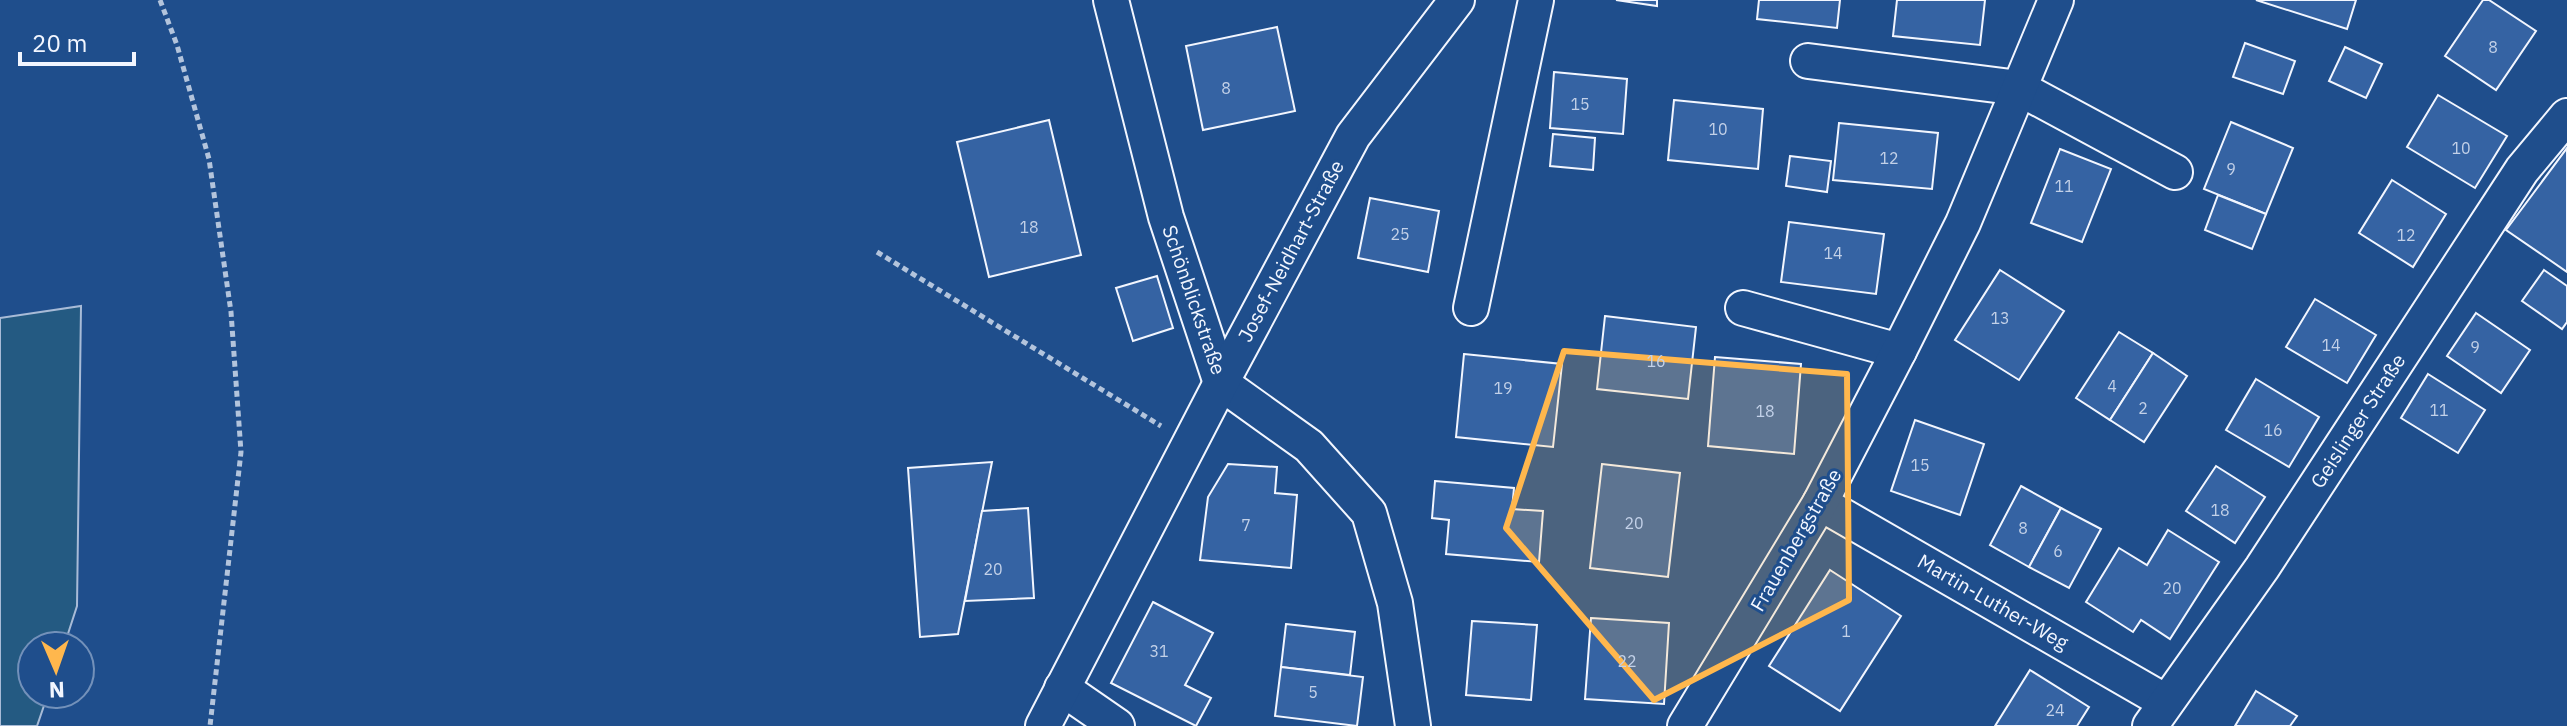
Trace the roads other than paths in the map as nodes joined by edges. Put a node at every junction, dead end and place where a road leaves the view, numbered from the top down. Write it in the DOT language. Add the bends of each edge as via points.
graph roads {
  1 [pos="1111,0"];
  2 [pos="1457,0"];
  3 [pos="1536,0"];
  4 [pos="2056,0"];
  5 [pos="1808,61"];
  6 [pos="2019,88"];
  7 [pos="2567,116"];
  8 [pos="2175,172"];
  9 [pos="1471,308"];
  10 [pos="1743,308"];
  11 [pos="1899,351"];
  12 [pos="1221,383"];
  13 [pos="1820,503"];
  14 [pos="1062,688"];
  15 [pos="2158,714"];
  16 [pos="1043,726"];
  17 [pos="1117,726"];
  18 [pos="1413,726"];
  19 [pos="1685,726"];
  1 -- 12 [label="street, Schönblickstraße" via="1166,217"];
  2 -- 12 [label="street, Josef-Neidhart-Straße" via="1353,136"];
  3 -- 9 [label="street"];
  4 -- 6 [label="street, Frauenbergstraße"];
  5 -- 6 [label="street"];
  6 -- 8 [label="street"];
  6 -- 11 [label="street, Frauenbergstraße" via="1963,223"];
  7 -- 15 [label="street, Geislinger Straße" via="2522,170 2262,568"];
  10 -- 11 [label="street"];
  11 -- 13 [label="street, Frauenbergstraße"];
  12 -- 14 [label="street, Josef-Neidhart-Straße"];
  12 -- 18 [label="street, Schönblickstraße" via="1309,446 1369,513 1395,603"];
  13 -- 15 [label="street, Martin-Luther-Weg"];
  13 -- 19 [label="street, Frauenbergstraße"];
  14 -- 16 [label="street, Josef-Neidhart-Straße"];
  14 -- 17 [label="street"];
}
